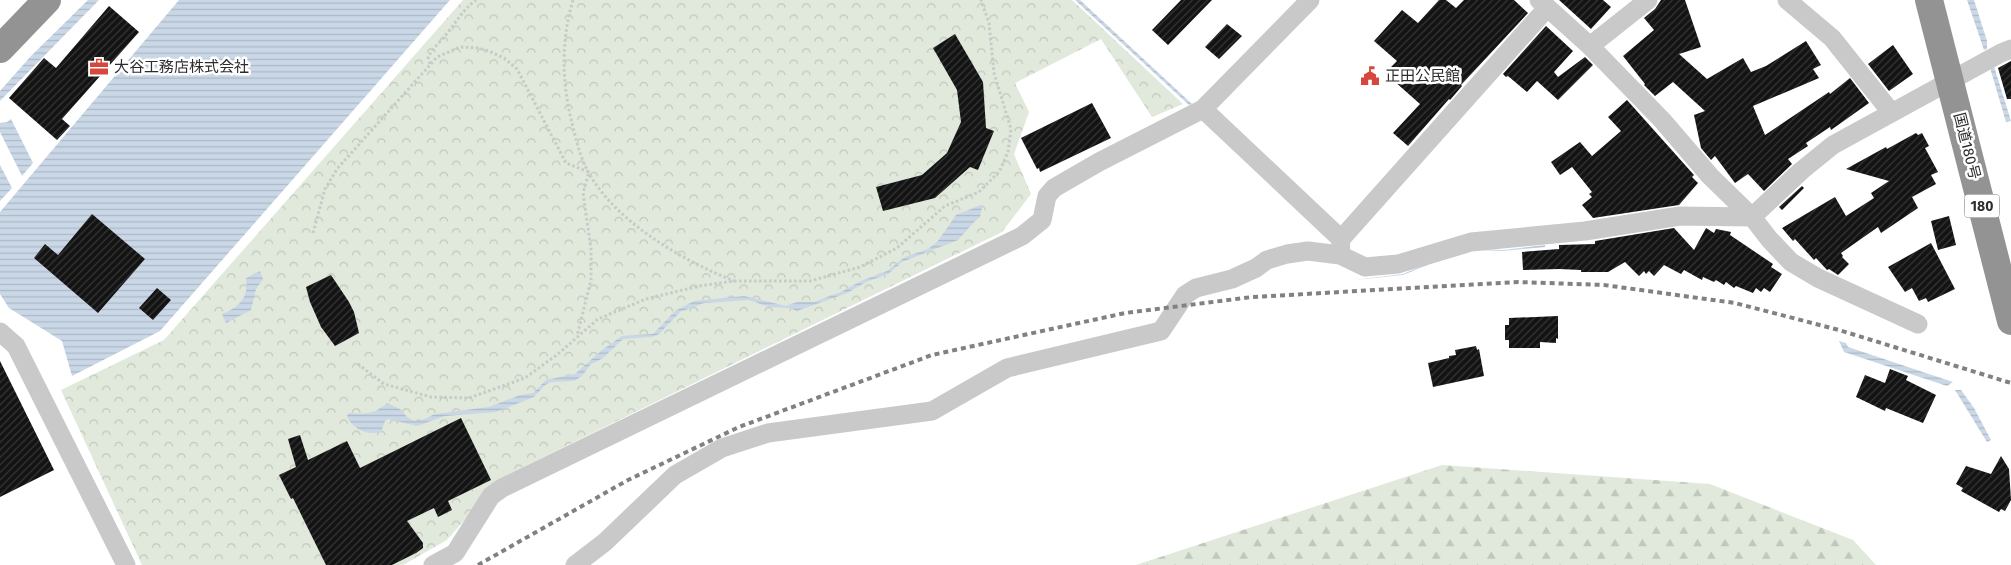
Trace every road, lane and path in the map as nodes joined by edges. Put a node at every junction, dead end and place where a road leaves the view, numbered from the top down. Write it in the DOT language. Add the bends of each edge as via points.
graph roads {
  1 [pos="48,0"];
  2 [pos="476,0"];
  3 [pos="573,0"];
  4 [pos="981,0"];
  5 [pos="1310,0"];
  6 [pos="1648,0"];
  7 [pos="1787,0"];
  8 [pos="1929,0"];
  9 [pos="1543,4"];
  10 [pos="1590,46"];
  11 [pos="0,48"];
  12 [pos="2011,49"];
  13 [pos="430,64"];
  14 [pos="1203,109"];
  15 [pos="1891,112"];
  16 [pos="589,172"];
  17 [pos="1752,217"];
  18 [pos="313,233"];
  19 [pos="1341,247"];
  20 [pos="734,281"];
  21 [pos="2011,321"];
  22 [pos="1918,324"];
  23 [pos="0,332"];
  24 [pos="577,337"];
  25 [pos="358,364"];
  26 [pos="126,565"];
  27 [pos="433,565"];
  28 [pos="575,565"];
  1 -- 11 [label="highway"];
  2 -- 13 [label="path" via="434,48 428,57"];
  3 -- 16 [label="path" via="564,37 563,76 566,105 577,145"];
  4 -- 20 [label="path" via="988,23 994,73 1011,129 1008,152 999,172 979,192 946,206 897,248 860,267 810,281"];
  5 -- 14 [label="street"];
  6 -- 10 [label="street"];
  7 -- 15 [label="street" via="1832,38"];
  8 -- 21 [label="highway, 国道180号 / 180"];
  9 -- 10 [label="street"];
  9 -- 19 [label="street"];
  10 -- 17 [label="street"];
  12 -- 15 [label="street"];
  13 -- 16 [label="path" via="437,57 460,47 489,51 504,58 517,69 566,164"];
  13 -- 18 [label="path" via="338,168 325,190"];
  14 -- 19 [label="street"];
  14 -- 27 [label="street" via="1054,188 1048,196 1042,220 1022,236 502,488 491,496 455,553"];
  15 -- 17 [label="street" via="1833,145"];
  16 -- 20 [label="path" via="626,216 648,235 678,254"];
  16 -- 24 [label="path" via="583,193 592,249 591,280"];
  17 -- 19 [label="street" via="1680,216 1585,231 1471,242 1398,264 1365,267"];
  17 -- 22 [label="street" via="1791,262 1818,278"];
  19 -- 28 [label="street" via="1267,260 1232,279 1196,288 1185,295 1162,331 1007,368 932,410 768,433 722,448 675,475 605,542"];
  20 -- 24 [label="path" via="646,299 598,319"];
  23 -- 26 [label="street" via="16,346"];
  24 -- 25 [label="path" via="525,378 469,398 431,398 384,384"];
}
